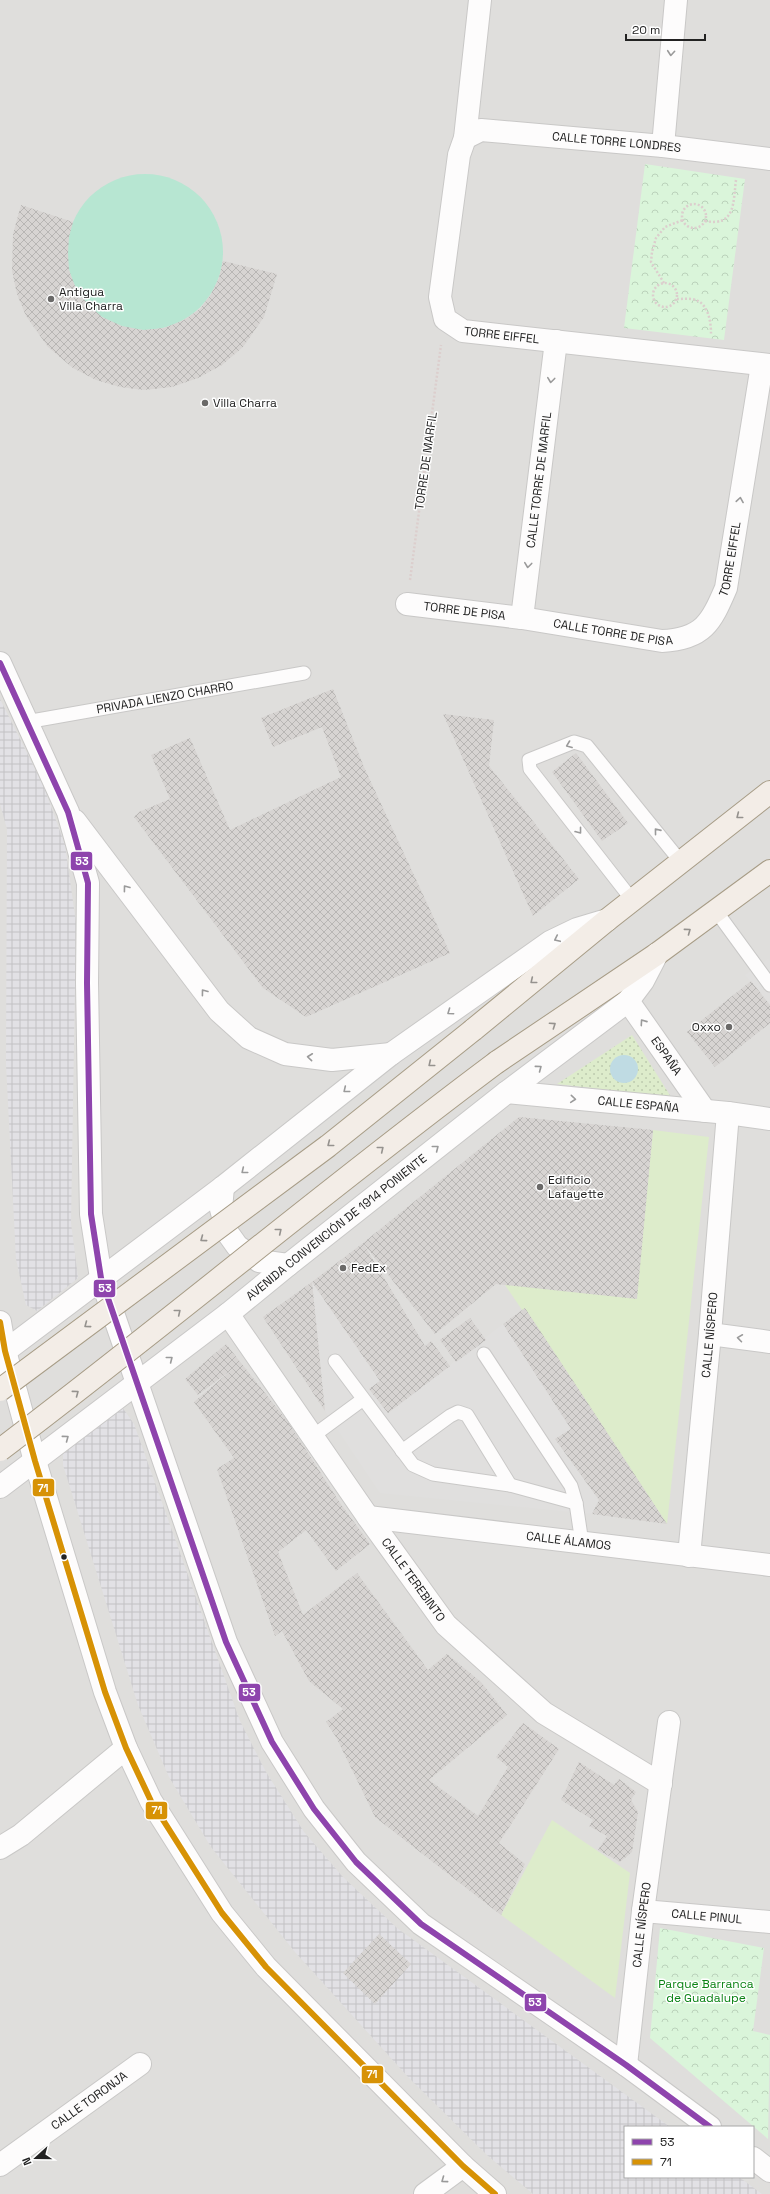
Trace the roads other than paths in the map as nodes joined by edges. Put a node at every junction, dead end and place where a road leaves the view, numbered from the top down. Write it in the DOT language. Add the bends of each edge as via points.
graph roads {
  1 [pos="480,0"];
  2 [pos="676,0"];
  3 [pos="465,138"];
  4 [pos="663,146"];
  5 [pos="770,159"];
  6 [pos="556,342"];
  7 [pos="766,365"];
  8 [pos="407,604"];
  9 [pos="522,618"];
  10 [pos="702,629"];
  11 [pos="0,663"];
  12 [pos="304,673"];
  13 [pos="26,722"];
  14 [pos="770,792"];
  15 [pos="68,812"];
  16 [pos="681,862"];
  17 [pos="770,871"];
  18 [pos="632,901"];
  19 [pos="716,911"];
  20 [pos="607,920"];
  21 [pos="657,954"];
  22 [pos="770,985"];
  23 [pos="628,1001"];
  24 [pos="391,1054"];
  25 [pos="507,1092"];
  26 [pos="705,1111"];
  27 [pos="728,1113"];
  28 [pos="770,1119"];
  29 [pos="223,1187"];
  30 [pos="288,1265"];
  31 [pos="101,1278"];
  32 [pos="228,1314"];
  33 [pos="0,1322"];
  34 [pos="710,1334"];
  35 [pos="770,1342"];
  36 [pos="3,1353"];
  37 [pos="484,1354"];
  38 [pos="335,1361"];
  39 [pos="137,1385"];
  40 [pos="0,1390"];
  41 [pos="362,1400"];
  42 [pos="313,1436"];
  43 [pos="0,1450"];
  44 [pos="402,1451"];
  45 [pos="35,1461"];
  46 [pos="510,1485"];
  47 [pos="0,1487"];
  48 [pos="576,1503"];
  49 [pos="368,1517"];
  50 [pos="582,1543"];
  51 [pos="689,1556"];
  52 [pos="770,1565"];
  53 [pos="669,1722"];
  54 [pos="126,1748"];
  55 [pos="661,1784"];
  56 [pos="0,1848"];
  57 [pos="643,1911"];
  58 [pos="770,1922"];
  59 [pos="140,2064"];
  60 [pos="626,2065"];
  61 [pos="709,2126"];
  62 [pos="754,2159"];
  63 [pos="0,2165"];
  64 [pos="463,2166"];
  65 [pos="770,2171"];
  66 [pos="425,2194"];
  67 [pos="495,2194"];
  1 -- 3 [label="street"];
  2 -- 4 [label="street, one-way"];
  3 -- 4 [label="street, CALLE TORRE LONDRES" via="481,130"];
  3 -- 6 [label="street, TORRE EIFFEL" via="459,155 440,297 445,319 462,331"];
  4 -- 5 [label="street, CALLE TORRE LONDRES"];
  6 -- 7 [label="street, TORRE EIFFEL"];
  6 -- 9 [label="street, CALLE TORRE DE MARFIL, one-way"];
  10 -- 7 [label="street, TORRE EIFFEL, one-way" via="714,616 726,588"];
  8 -- 9 [label="street, TORRE DE PISA"];
  9 -- 10 [label="street, CALLE TORRE DE PISA" via="662,641 682,640"];
  11 -- 13 [label="street"];
  12 -- 13 [label="lane, PRIVADA LIENZO CHARRO"];
  13 -- 15 [label="street"];
  14 -- 16 [label="main road, one-way"];
  24 -- 15 [label="street, one-way" via="332,1060 285,1054 249,1038 218,1011"];
  15 -- 31 [label="street" via="88,883 86,982 91,1214"];
  16 -- 18 [label="main road"];
  16 -- 18 [label="lane, one-way" via="586,746 574,742 529,760 530,769"];
  17 -- 19 [label="main road, AVENIDA CONVENCIÓN DE 1914 PONIENTE"];
  18 -- 20 [label="main road"];
  21 -- 19 [label="main road, AVENIDA CONVENCIÓN DE 1914 PONIENTE, one-way"];
  19 -- 22 [label="lane"];
  20 -- 24 [label="street, one-way" via="577,929 550,942"];
  20 -- 40 [label="main road, one-way, bridge" via="328,1146"];
  21 -- 23 [label="street, AVENIDA CONVENCIÓN DE 1914 PONIENTE" via="643,981"];
  43 -- 21 [label="main road, AVENIDA CONVENCIÓN DE 1914 PONIENTE, one-way, bridge" via="99,1375 392,1140 497,1062"];
  25 -- 23 [label="street, AVENIDA CONVENCIÓN DE 1914 PONIENTE, one-way"];
  26 -- 23 [label="street, ESPAÑA, one-way"];
  24 -- 29 [label="street, one-way"];
  25 -- 26 [label="street, CALLE ESPAÑA, one-way"];
  30 -- 25 [label="street, AVENIDA CONVENCIÓN DE 1914 PONIENTE, one-way"];
  26 -- 27 [label="street, CALLE ESPAÑA"];
  27 -- 28 [label="street, CALLE ESPAÑA"];
  27 -- 34 [label="street, CALLE NÍSPERO"];
  29 -- 30 [label="street" via="221,1209 227,1232 237,1246 259,1261"];
  29 -- 31 [label="street"];
  30 -- 32 [label="street, AVENIDA CONVENCIÓN DE 1914 PONIENTE"];
  31 -- 36 [label="street"];
  31 -- 39 [label="street"];
  39 -- 32 [label="street, AVENIDA CONVENCIÓN DE 1914 PONIENTE, one-way"];
  32 -- 42 [label="street, CALLE TEREBINTO"];
  33 -- 36 [label="street"];
  35 -- 34 [label="street, one-way"];
  34 -- 51 [label="street, CALLE NÍSPERO"];
  36 -- 45 [label="street"];
  37 -- 48 [label="lane" via="560,1468 571,1486"];
  38 -- 41 [label="lane"];
  45 -- 39 [label="street, AVENIDA CONVENCIÓN DE 1914 PONIENTE, one-way"];
  39 -- 60 [label="street" via="226,1642 272,1742 314,1809 356,1862 421,1924"];
  41 -- 42 [label="lane"];
  41 -- 44 [label="lane"];
  42 -- 49 [label="street, CALLE TEREBINTO"];
  44 -- 46 [label="lane" via="413,1465 433,1474"];
  44 -- 46 [label="lane" via="458,1412 467,1415"];
  45 -- 47 [label="street, AVENIDA CONVENCIÓN DE 1914 PONIENTE"];
  45 -- 54 [label="street" via="105,1692"];
  46 -- 48 [label="lane"];
  48 -- 50 [label="lane"];
  49 -- 50 [label="street, CALLE ÁLAMOS"];
  49 -- 55 [label="street, CALLE TEREBINTO" via="446,1625 544,1713"];
  50 -- 51 [label="street, CALLE ÁLAMOS"];
  51 -- 52 [label="street, CALLE ÁLAMOS"];
  53 -- 55 [label="street, CALLE NÍSPERO"];
  54 -- 56 [label="street" via="21,1835"];
  54 -- 64 [label="street" via="151,1801 227,1919 266,1967"];
  55 -- 57 [label="street, CALLE NÍSPERO"];
  57 -- 58 [label="street, CALLE PINUL"];
  57 -- 60 [label="street, CALLE NÍSPERO"];
  59 -- 63 [label="street, CALLE TORONJA"];
  60 -- 61 [label="street"];
  62 -- 65 [label="street"];
  64 -- 66 [label="street, one-way"];
  64 -- 67 [label="street"];
}
